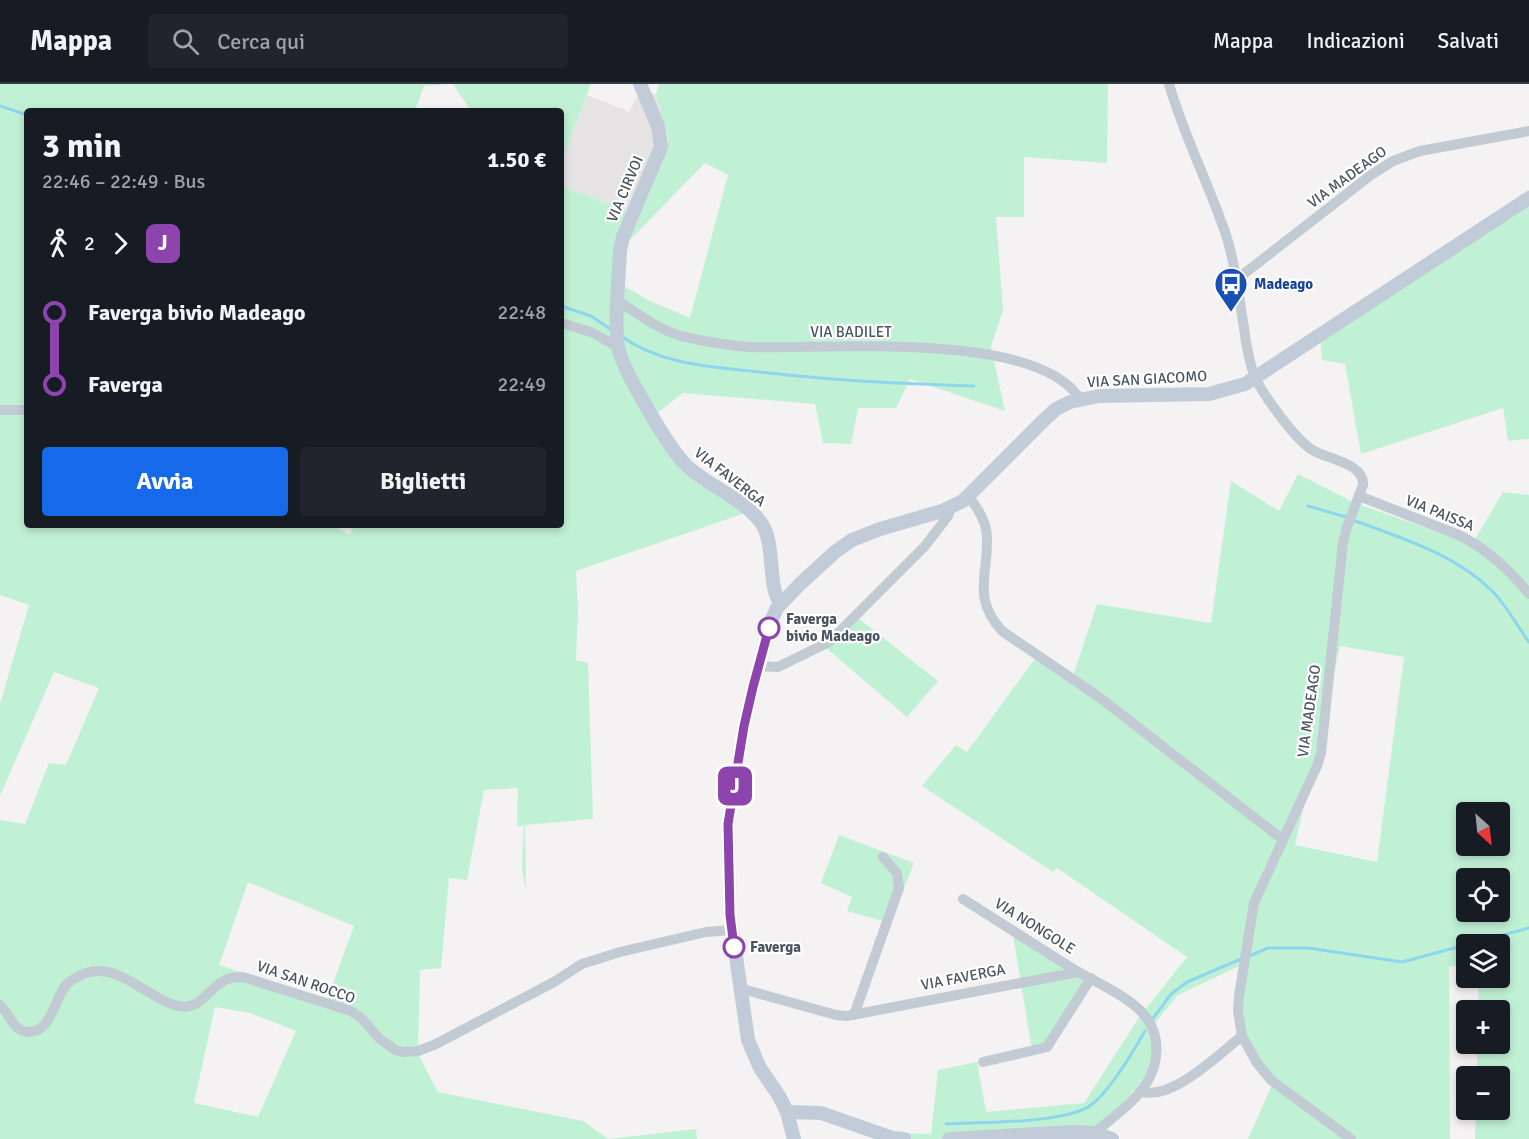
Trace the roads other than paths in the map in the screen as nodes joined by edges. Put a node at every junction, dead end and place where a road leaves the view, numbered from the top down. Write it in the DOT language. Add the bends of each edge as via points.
graph roads {
  1 [pos="640,84"];
  2 [pos="1168,84"];
  3 [pos="1529,131"];
  4 [pos="1529,198"];
  5 [pos="1236,280"];
  6 [pos="618,301"];
  7 [pos="564,324"];
  8 [pos="618,347"];
  9 [pos="1255,378"];
  10 [pos="1080,399"];
  11 [pos="0,410"];
  12 [pos="24,410"];
  13 [pos="968,496"];
  14 [pos="1359,496"];
  15 [pos="951,507"];
  16 [pos="1529,594"];
  17 [pos="781,603"];
  18 [pos="759,666"];
  19 [pos="1282,839"];
  20 [pos="883,857"];
  21 [pos="963,900"];
  22 [pos="732,930"];
  23 [pos="1078,972"];
  24 [pos="1090,978"];
  25 [pos="739,988"];
  26 [pos="0,1005"];
  27 [pos="854,1015"];
  28 [pos="1242,1036"];
  29 [pos="983,1062"];
  30 [pos="1140,1091"];
  31 [pos="787,1112"];
  32 [pos="1095,1133"];
  33 [pos="794,1139"];
  34 [pos="904,1139"];
  35 [pos="949,1139"];
  36 [pos="1112,1139"];
  37 [pos="1351,1139"];
  1 -- 6 [label="street, VIA CIRVOI" via="658,126 661,147 623,237"];
  2 -- 5 [label="street, VIA MADEAGO" via="1227,238"];
  3 -- 5 [label="street, VIA MADEAGO" via="1420,151 1393,161"];
  4 -- 9 [label="street, VIA SAN GIACOMO"];
  5 -- 9 [label="street, VIA MADEAGO"];
  6 -- 8 [label="street, VIA CIRVOI"];
  6 -- 10 [label="street, VIA BADILET" via="678,334 748,347 910,347 1007,358 1064,382"];
  7 -- 8 [label="street" via="591,332"];
  8 -- 17 [label="street, VIA FAVERGA" via="628,374 677,455 753,514 764,527 770,544 776,597"];
  9 -- 10 [label="street, VIA SAN GIACOMO" via="1209,394"];
  9 -- 14 [label="street, VIA MADEAGO" via="1307,447 1359,472 1364,482"];
  10 -- 13 [label="street, VIA SAN GIACOMO" via="1045,418"];
  11 -- 12 [label="street"];
  13 -- 15 [label="street, VIA SAN GIACOMO"];
  13 -- 19 [label="street" via="979,509 987,536 982,589 987,611 1002,631 1100,697"];
  14 -- 16 [label="street, VIA PAISSA" via="1474,542"];
  14 -- 19 [label="street, VIA MADEAGO" via="1343,542 1320,753"];
  15 -- 17 [label="street, VIA SAN GIACOMO" via="852,540"];
  15 -- 18 [label="street" via="925,546 829,642 778,667"];
  17 -- 18 [label="street" via="771,621"];
  18 -- 22 [label="street" via="744,726 728,824"];
  19 -- 28 [label="street, VIA MADEAGO" via="1254,903 1238,1011"];
  20 -- 27 [label="street" via="897,873 899,888"];
  21 -- 23 [label="street, VIA NONGOLE"];
  22 -- 25 [label="street"];
  22 -- 26 [label="street, VIA SAN ROCCO" via="688,936 587,962 434,1046 411,1052 387,1045 351,1011 243,977 226,979 202,1000 187,1007 170,1003 115,974 95,970 66,985 47,1022 32,1032 19,1029"];
  23 -- 24 [label="street, VIA NONGOLE"];
  23 -- 27 [label="street, VIA FAVERGA"];
  24 -- 29 [label="street" via="1047,1047"];
  24 -- 30 [label="street, VIA NONGOLE" via="1133,1004 1154,1030 1154,1065"];
  25 -- 27 [label="street, VIA FAVERGA" via="836,1015"];
  25 -- 31 [label="street" via="754,1056"];
  28 -- 30 [label="street" via="1173,1088 1151,1094"];
  28 -- 37 [label="street, VIA MADEAGO" via="1271,1080"];
  30 -- 32 [label="street, VIA NONGOLE"];
  31 -- 33 [label="street"];
  31 -- 34 [label="street" via="821,1113"];
  32 -- 35 [label="street"];
  32 -- 36 [label="street"];
}
